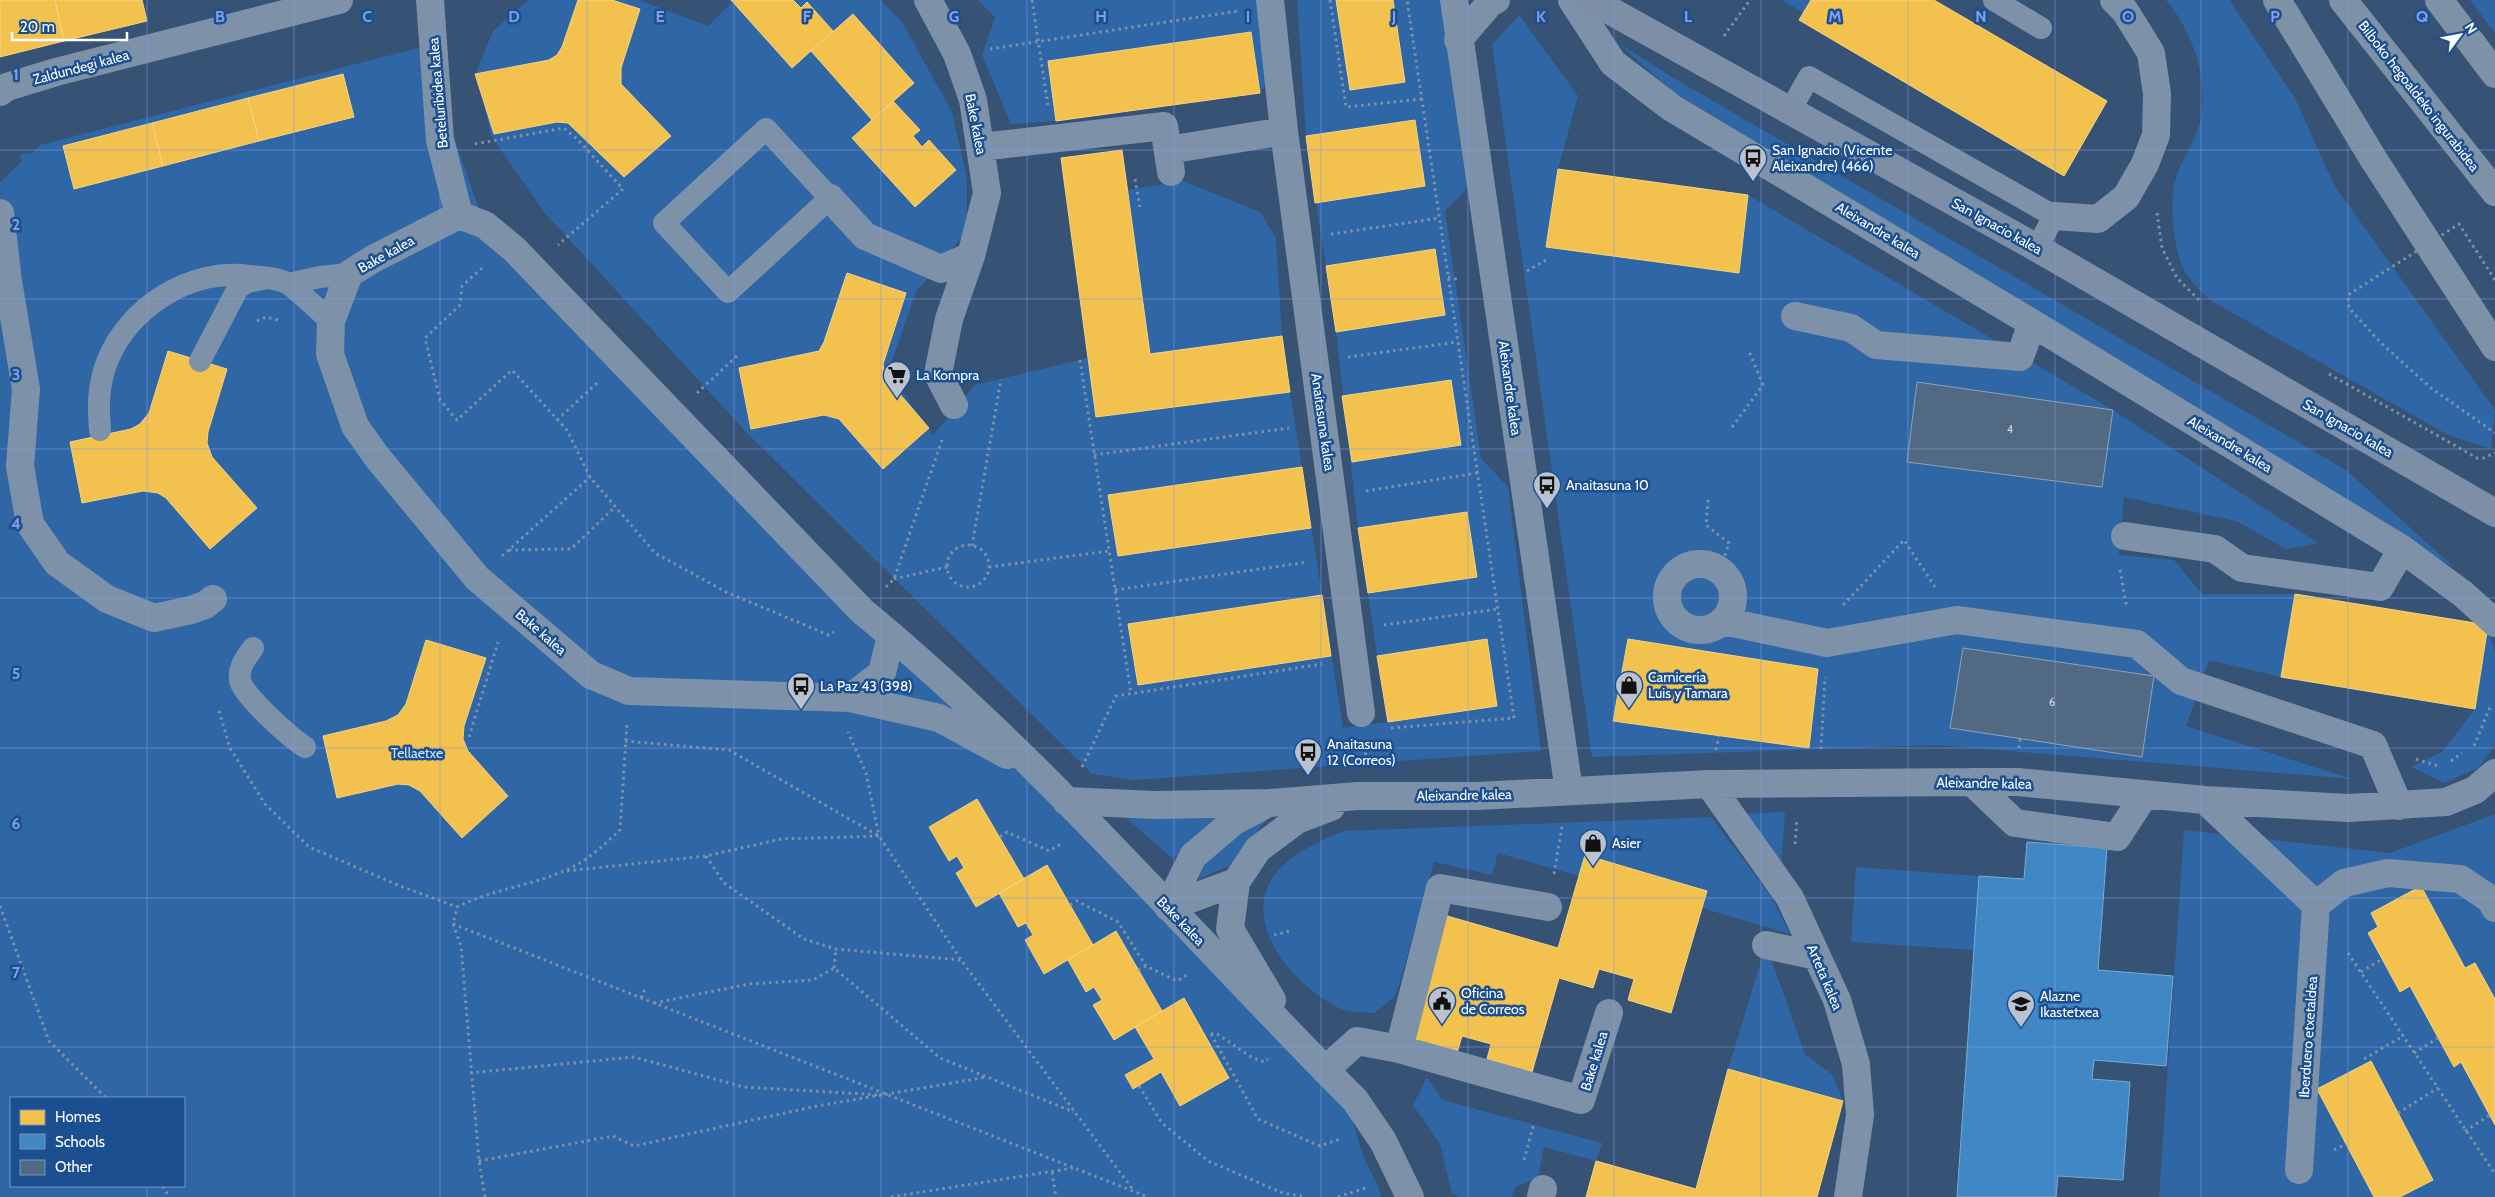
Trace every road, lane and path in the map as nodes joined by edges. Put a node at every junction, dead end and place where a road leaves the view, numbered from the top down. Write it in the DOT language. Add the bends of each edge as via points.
graph roads {
  1 [pos="339,0"];
  2 [pos="430,0"];
  3 [pos="928,0"];
  4 [pos="1032,0"];
  5 [pos="1330,0"];
  6 [pos="1407,0"];
  7 [pos="1454,0"];
  8 [pos="1496,0"];
  9 [pos="1572,0"];
  10 [pos="1590,0"];
  11 [pos="1750,0"];
  12 [pos="1994,0"];
  13 [pos="2114,0"];
  14 [pos="2277,0"];
  15 [pos="2343,0"];
  16 [pos="2439,0"];
  17 [pos="1270,3"];
  18 [pos="2041,28"];
  19 [pos="1458,40"];
  20 [pos="1038,41"];
  21 [pos="1720,42"];
  22 [pos="957,54"];
  23 [pos="2495,74"];
  24 [pos="0,92"];
  25 [pos="1422,99"];
  26 [pos="1790,111"];
  27 [pos="1284,132"];
  28 [pos="1052,139"];
  29 [pos="981,147"];
  30 [pos="443,151"];
  31 [pos="1135,178"];
  32 [pos="2495,192"];
  33 [pos="830,198"];
  34 [pos="2157,206"];
  35 [pos="1140,208"];
  36 [pos="0,213"];
  37 [pos="459,215"];
  38 [pos="2054,216"];
  39 [pos="1440,218"];
  40 [pos="485,225"];
  41 [pos="1298,239"];
  42 [pos="2037,248"];
  43 [pos="971,256"];
  44 [pos="532,267"];
  45 [pos="349,274"];
  46 [pos="2495,280"];
  47 [pos="277,281"];
  48 [pos="2202,304"];
  49 [pos="1794,316"];
  50 [pos="331,321"];
  51 [pos="291,323"];
  52 [pos="2032,323"];
  53 [pos="251,324"];
  54 [pos="1458,342"];
  55 [pos="2495,347"];
  56 [pos="1748,349"];
  57 [pos="739,354"];
  58 [pos="621,360"];
  59 [pos="1080,360"];
  60 [pos="200,361"];
  61 [pos="1315,362"];
  62 [pos="2323,371"];
  63 [pos="1001,379"];
  64 [pos="954,405"];
  65 [pos="673,415"];
  66 [pos="557,420"];
  67 [pos="1323,423"];
  68 [pos="1732,427"];
  69 [pos="100,430"];
  70 [pos="2495,432"];
  71 [pos="2495,453"];
  72 [pos="1094,455"];
  73 [pos="1477,473"];
  74 [pos="590,477"];
  75 [pos="1333,496"];
  76 [pos="1708,500"];
  77 [pos="615,507"];
  78 [pos="2495,512"];
  79 [pos="2125,536"];
  80 [pos="1904,540"];
  81 [pos="972,546"];
  82 [pos="2402,549"];
  83 [pos="508,550"];
  84 [pos="1109,551"];
  85 [pos="1341,557"];
  86 [pos="947,567"];
  87 [pos="989,567"];
  88 [pos="1720,570"];
  89 [pos="478,578"];
  90 [pos="1115,590"];
  91 [pos="213,599"];
  92 [pos="510,605"];
  93 [pos="1498,609"];
  94 [pos="1957,620"];
  95 [pos="1723,621"];
  96 [pos="2495,623"];
  97 [pos="837,630"];
  98 [pos="1351,630"];
  99 [pos="891,635"];
  100 [pos="2137,644"];
  101 [pos="253,648"];
  102 [pos="1355,659"];
  103 [pos="1131,694"];
  104 [pos="850,698"];
  105 [pos="217,702"];
  106 [pos="2491,705"];
  107 [pos="1362,722"];
  108 [pos="848,731"];
  109 [pos="469,737"];
  110 [pos="2373,745"];
  111 [pos="305,748"];
  112 [pos="1037,772"];
  113 [pos="2495,773"];
  114 [pos="1800,782"];
  115 [pos="1972,782"];
  116 [pos="1709,784"];
  117 [pos="1569,791"];
  118 [pos="2145,794"];
  119 [pos="1364,796"];
  120 [pos="2204,800"];
  121 [pos="1066,801"];
  122 [pos="1269,803"];
  123 [pos="2398,806"];
  124 [pos="879,836"];
  125 [pos="1000,836"];
  126 [pos="1061,843"];
  127 [pos="706,856"];
  128 [pos="564,871"];
  129 [pos="1236,882"];
  130 [pos="1790,898"];
  131 [pos="1070,905"];
  132 [pos="2316,905"];
  133 [pos="0,906"];
  134 [pos="457,907"];
  135 [pos="1168,907"];
  136 [pos="1548,907"];
  137 [pos="2495,908"];
  138 [pos="453,924"];
  139 [pos="1766,945"];
  140 [pos="836,949"];
  141 [pos="2346,950"];
  142 [pos="1817,956"];
  143 [pos="2382,959"];
  144 [pos="961,960"];
  145 [pos="1146,966"];
  146 [pos="834,968"];
  147 [pos="1138,970"];
  148 [pos="2361,972"];
  149 [pos="1189,974"];
  150 [pos="645,989"];
  151 [pos="641,998"];
  152 [pos="653,1003"];
  153 [pos="1608,1013"];
  154 [pos="2403,1036"];
  155 [pos="2438,1038"];
  156 [pos="1298,1043"];
  157 [pos="1399,1049"];
  158 [pos="2414,1053"];
  159 [pos="1274,1055"];
  160 [pos="2364,1059"];
  161 [pos="1325,1070"];
  162 [pos="470,1072"];
  163 [pos="987,1077"];
  164 [pos="1139,1086"];
  165 [pos="2438,1088"];
  166 [pos="889,1095"];
  167 [pos="105,1097"];
  168 [pos="1075,1113"];
  169 [pos="2398,1113"];
  170 [pos="2490,1115"];
  171 [pos="1374,1128"];
  172 [pos="1533,1128"];
  173 [pos="2466,1130"];
  174 [pos="479,1161"];
  175 [pos="1523,1164"];
  176 [pos="1074,1168"];
  177 [pos="2300,1170"];
  178 [pos="1052,1172"];
  179 [pos="2495,1174"];
  180 [pos="1134,1192"];
  181 [pos="485,1197"];
  182 [pos="891,1197"];
  183 [pos="1056,1197"];
  184 [pos="1148,1197"];
  185 [pos="1306,1197"];
  186 [pos="1410,1197"];
  187 [pos="1848,1197"];
  1 -- 24 [label="street, Zaldundegi kalea" via="56,72"];
  2 -- 30 [label="street, Beteluribidea kalea"];
  3 -- 22 [label="street, Bake kalea"];
  4 -- 20 [label="path"];
  5 -- 25 [label="path" via="1346,107"];
  6 -- 25 [label="path"];
  7 -- 19 [label="street, Aleixandre kalea"];
  8 -- 19 [label="street"];
  9 -- 52 [label="street, Aleixandre kalea" via="1613,63 1672,108"];
  10 -- 26 [label="main road, San Ignacio kalea"];
  11 -- 21 [label="path"];
  12 -- 18 [label="lane"];
  13 -- 38 [label="street" via="2125,11 2151,53 2157,94 2156,135 2145,164 2126,197 2098,219"];
  14 -- 55 [label="highway" via="2374,160"];
  15 -- 32 [label="highway, Bilboko hegoaldeko ingurabidea"];
  16 -- 23 [label="highway"];
  17 -- 20 [label="path"];
  17 -- 27 [label="street, Anaitasuna kalea"];
  19 -- 117 [label="street, Aleixandre kalea"];
  20 -- 22 [label="path"];
  20 -- 28 [label="path"];
  22 -- 29 [label="street, Bake kalea" via="973,100"];
  25 -- 39 [label="path"];
  26 -- 38 [label="lane" via="1809,77"];
  26 -- 42 [label="main road, San Ignacio kalea"];
  27 -- 28 [label="street" via="1208,143 1169,161 1164,126"];
  27 -- 41 [label="street, Anaitasuna kalea"];
  28 -- 29 [label="street"];
  29 -- 43 [label="street, Bake kalea" via="987,193"];
  30 -- 37 [label="street, Beteluribidea kalea"];
  30 -- 44 [label="path" via="564,128 623,188"];
  31 -- 35 [label="path"];
  33 -- 33 [label="lane" via="766,129 664,223 728,292"];
  33 -- 43 [label="street" via="865,236 941,269"];
  34 -- 48 [label="path" via="2162,248 2177,278"];
  36 -- 91 [label="street" via="26,389 20,466 30,524 57,563 107,599 154,618 191,610"];
  37 -- 40 [label="street, Bake kalea"];
  37 -- 45 [label="street, Bake kalea"];
  38 -- 42 [label="lane"];
  39 -- 41 [label="path"];
  39 -- 54 [label="path"];
  40 -- 44 [label="street, Bake kalea"];
  40 -- 66 [label="path" via="483,266 462,286 460,305 425,338 440,400 457,420 512,370"];
  41 -- 61 [label="street, Anaitasuna kalea"];
  42 -- 78 [label="main road, San Ignacio kalea"];
  43 -- 64 [label="street, Bake kalea" via="949,319 938,374"];
  44 -- 58 [label="street, Bake kalea"];
  45 -- 47 [label="lane"];
  45 -- 50 [label="street, Bake kalea"];
  46 -- 70 [label="path, bridge" via="2459,224 2348,296 2349,308 2381,343 2431,388"];
  47 -- 50 [label="lane"];
  47 -- 60 [label="lane" via="248,282 238,288"];
  47 -- 69 [label="lane" via="232,273 201,279 168,292 142,312 120,338 107,362 99,394"];
  49 -- 52 [label="street" via="1851,328 1876,345 2020,357"];
  50 -- 89 [label="street, Bake kalea" via="330,354 355,426"];
  51 -- 53 [label="path" via="266,317"];
  52 -- 82 [label="street, Aleixandre kalea"];
  54 -- 61 [label="path"];
  54 -- 73 [label="path"];
  56 -- 68 [label="path" via="1763,385"];
  57 -- 65 [label="path"];
  58 -- 65 [label="street, Bake kalea"];
  58 -- 66 [label="path"];
  59 -- 72 [label="path"];
  61 -- 67 [label="street, Anaitasuna kalea"];
  62 -- 71 [label="path" via="2477,458"];
  63 -- 81 [label="path"];
  64 -- 86 [label="path" via="894,579"];
  65 -- 99 [label="street, Bake kalea" via="862,611"];
  66 -- 74 [label="path" via="567,430"];
  67 -- 72 [label="path"];
  67 -- 75 [label="street, Anaitasuna kalea"];
  72 -- 84 [label="path"];
  73 -- 75 [label="path"];
  73 -- 93 [label="path"];
  74 -- 77 [label="path"];
  74 -- 83 [label="path"];
  75 -- 85 [label="street, Anaitasuna kalea"];
  76 -- 88 [label="path" via="1706,525 1730,543"];
  77 -- 83 [label="path" via="570,549"];
  77 -- 97 [label="path" via="655,553 666,560 726,592 820,632 829,635"];
  79 -- 82 [label="street" via="2215,549 2242,568 2380,587"];
  79 -- 100 [label="path" via="2119,556 2122,588"];
  80 -- 94 [label="path"];
  81 -- 86 [label="path" via="954,551"];
  81 -- 87 [label="path" via="985,553"];
  82 -- 96 [label="street, Aleixandre kalea" via="2463,594"];
  83 -- 89 [label="path"];
  84 -- 87 [label="path"];
  84 -- 90 [label="path"];
  85 -- 90 [label="path"];
  85 -- 98 [label="street, Anaitasuna kalea"];
  86 -- 87 [label="path" via="952,580 970,587 983,582"];
  88 -- 95 [label="street" via="1728,579 1733,601"];
  88 -- 95 [label="street" via="1710,565 1686,566 1670,582 1666,593 1673,618 1681,625 1704,631"];
  89 -- 92 [label="street, Bake kalea"];
  90 -- 103 [label="path"];
  92 -- 104 [label="street, Bake kalea" via="591,675 629,691"];
  92 -- 109 [label="path"];
  93 -- 98 [label="path"];
  93 -- 107 [label="path" via="1514,718"];
  94 -- 95 [label="street" via="1827,644"];
  94 -- 100 [label="street"];
  98 -- 102 [label="street, Anaitasuna kalea"];
  99 -- 104 [label="street" via="882,673"];
  99 -- 112 [label="street, Bake kalea"];
  100 -- 110 [label="street" via="2182,681"];
  101 -- 111 [label="lane" via="240,666 240,681 246,692 287,736"];
  102 -- 103 [label="path"];
  102 -- 107 [label="street, Anaitasuna kalea"];
  103 -- 121 [label="path" via="1116,696"];
  104 -- 112 [label="street, Bake kalea" via="939,718"];
  105 -- 134 [label="path" via="230,748 265,804 309,847"];
  106 -- 110 [label="path" via="2474,746 2442,767"];
  107 -- 119 [label="path"];
  108 -- 124 [label="path" via="866,773"];
  110 -- 123 [label="street"];
  112 -- 121 [label="street, Bake kalea"];
  113 -- 123 [label="street, Aleixandre kalea" via="2475,790 2446,802"];
  114 -- 115 [label="street, Aleixandre kalea"];
  114 -- 116 [label="street, Aleixandre kalea"];
  114 -- 130 [label="path"];
  115 -- 118 [label="street, Aleixandre kalea" via="2017,782"];
  115 -- 118 [label="street" via="2015,823 2117,837"];
  116 -- 117 [label="street, Aleixandre kalea"];
  116 -- 130 [label="street, Arteta kalea"];
  117 -- 119 [label="street, Aleixandre kalea" via="1478,796"];
  117 -- 136 [label="path"];
  118 -- 120 [label="street, Aleixandre kalea"];
  119 -- 122 [label="street, Aleixandre kalea"];
  119 -- 129 [label="street, Aleixandre kalea" via="1298,820 1258,849"];
  120 -- 123 [label="street, Aleixandre kalea" via="2349,808"];
  120 -- 132 [label="street"];
  121 -- 122 [label="street, Aleixandre kalea" via="1156,805"];
  121 -- 135 [label="street, Bake kalea"];
  122 -- 135 [label="street, Aleixandre kalea" via="1232,822 1193,856"];
  124 -- 127 [label="path" via="781,839"];
  124 -- 128 [label="path" via="729,750 626,741 620,830 596,853"];
  124 -- 144 [label="path"];
  125 -- 126 [label="path" via="1008,832 1048,851"];
  127 -- 128 [label="path"];
  127 -- 140 [label="path" via="724,883 804,939"];
  128 -- 134 [label="path"];
  129 -- 135 [label="street"];
  129 -- 156 [label="street, Aleixandre kalea" via="1230,929"];
  130 -- 142 [label="street, Arteta kalea"];
  131 -- 145 [label="path" via="1077,901 1118,922"];
  132 -- 137 [label="street" via="2344,883 2388,872 2460,879 2490,899"];
  132 -- 177 [label="street, Iberduero etxetaldea"];
  133 -- 167 [label="path" via="49,1041"];
  134 -- 138 [label="path"];
  135 -- 156 [label="street, Bake kalea"];
  136 -- 157 [label="street" via="1440,888"];
  138 -- 151 [label="path"];
  138 -- 162 [label="path" via="460,946"];
  139 -- 142 [label="street"];
  140 -- 144 [label="path"];
  140 -- 146 [label="path"];
  141 -- 148 [label="path"];
  142 -- 187 [label="street, Arteta kalea" via="1837,1000 1856,1064 1860,1115"];
  143 -- 148 [label="path"];
  144 -- 168 [label="path"];
  145 -- 147 [label="path"];
  145 -- 149 [label="path" via="1177,981"];
  146 -- 152 [label="path" via="813,980 749,984"];
  146 -- 163 [label="path" via="940,1058"];
  148 -- 154 [label="path"];
  150 -- 151 [label="path"];
  151 -- 152 [label="path"];
  152 -- 166 [label="path"];
  153 -- 157 [label="street, Bake kalea" via="1581,1100"];
  154 -- 158 [label="path"];
  154 -- 160 [label="path"];
  155 -- 158 [label="path"];
  156 -- 161 [label="street, Bake kalea"];
  157 -- 161 [label="street, Bake kalea" via="1357,1041"];
  158 -- 165 [label="path"];
  159 -- 171 [label="path" via="1264,1062 1250,1057 1216,1033 1211,1034 1258,1119 1320,1146"];
  161 -- 171 [label="street, Bake kalea" via="1355,1100"];
  162 -- 166 [label="path" via="634,1057 744,1087"];
  162 -- 174 [label="path"];
  163 -- 166 [label="path"];
  163 -- 168 [label="path"];
  164 -- 185 [label="path" via="1162,1123 1208,1161 1283,1193"];
  165 -- 169 [label="path"];
  165 -- 173 [label="path"];
  166 -- 174 [label="path" via="818,1106 634,1146 614,1136"];
  166 -- 176 [label="path"];
  168 -- 180 [label="path"];
  170 -- 173 [label="path"];
  171 -- 186 [label="street, Bake kalea"];
  172 -- 175 [label="path"];
  173 -- 179 [label="path"];
  174 -- 181 [label="path"];
  176 -- 178 [label="path"];
  176 -- 180 [label="path"];
  178 -- 182 [label="path"];
  178 -- 183 [label="path"];
  180 -- 184 [label="path"];
}
